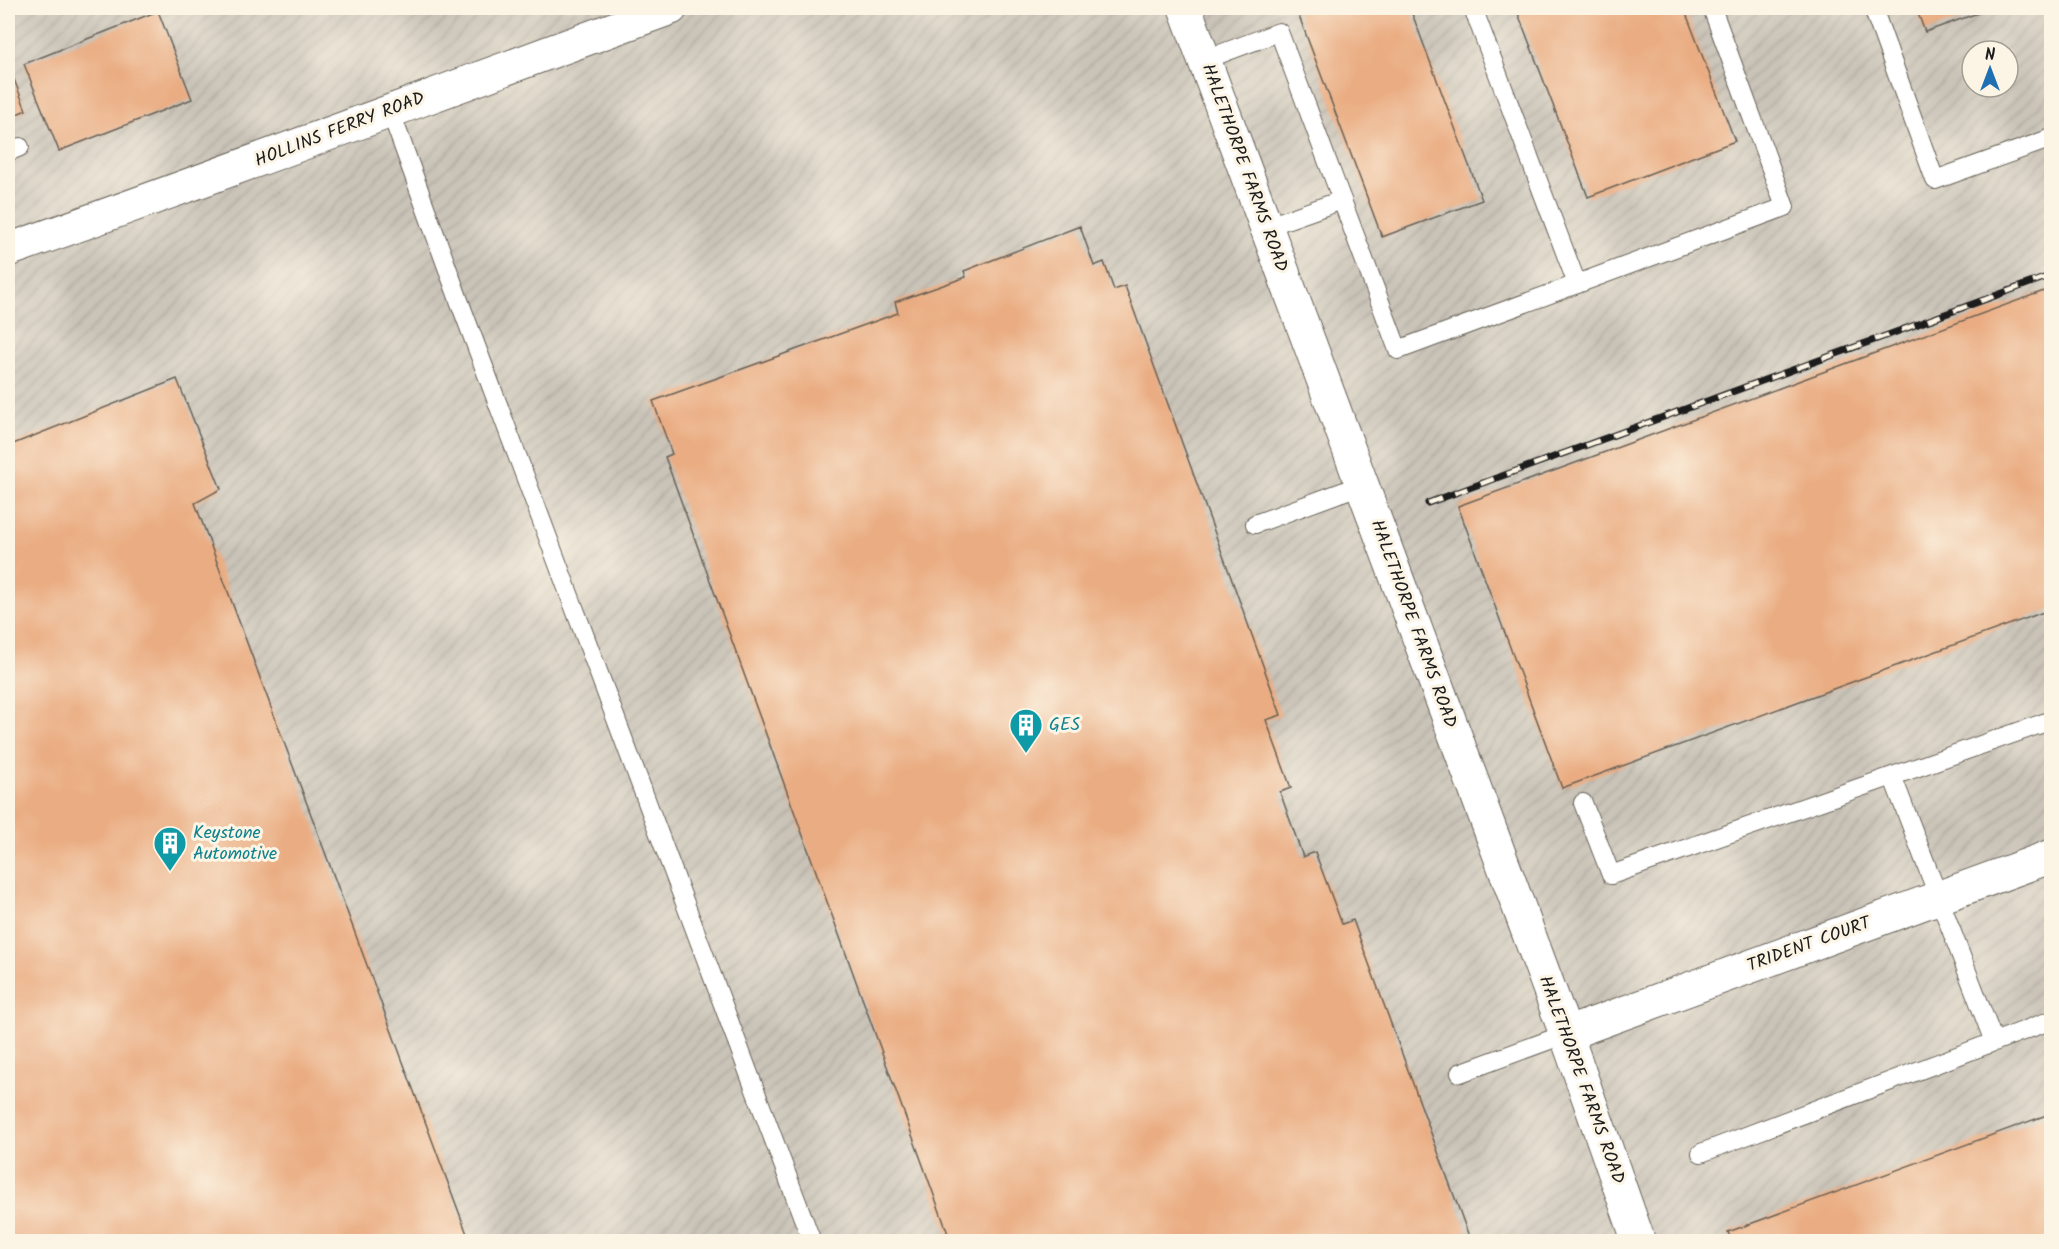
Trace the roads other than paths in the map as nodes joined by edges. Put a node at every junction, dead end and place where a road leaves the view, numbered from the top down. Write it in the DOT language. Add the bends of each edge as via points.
graph roads {
  1 [pos="671,8"];
  2 [pos="1185,8"];
  3 [pos="1473,8"];
  4 [pos="1712,8"];
  5 [pos="1873,8"];
  6 [pos="1204,60"];
  7 [pos="390,110"];
  8 [pos="2052,138"];
  9 [pos="1342,200"];
  10 [pos="1266,227"];
  11 [pos="8,250"];
  12 [pos="1577,284"];
  13 [pos="1361,485"];
  14 [pos="1255,524"];
  15 [pos="2052,720"];
  16 [pos="1893,778"];
  17 [pos="1583,803"];
  18 [pos="2052,856"];
  19 [pos="1939,897"];
  20 [pos="2052,1020"];
  21 [pos="1566,1034"];
  22 [pos="1994,1042"];
  23 [pos="1460,1073"];
  24 [pos="1701,1153"];
  25 [pos="812,1242"];
  26 [pos="1639,1242"];
  1 -- 7 [label="street, HOLLINS FERRY ROAD"];
  2 -- 6 [label="street, HALETHORPE FARMS ROAD"];
  3 -- 12 [label="lane"];
  4 -- 12 [label="lane" via="1785,207"];
  5 -- 8 [label="lane" via="1935,180"];
  6 -- 9 [label="lane" via="1279,32"];
  6 -- 10 [label="street, HALETHORPE FARMS ROAD"];
  7 -- 11 [label="street, HOLLINS FERRY ROAD" via="246,166"];
  7 -- 25 [label="lane"];
  9 -- 10 [label="lane"];
  9 -- 12 [label="lane" via="1398,350"];
  10 -- 13 [label="street, HALETHORPE FARMS ROAD"];
  13 -- 14 [label="lane"];
  13 -- 21 [label="street, HALETHORPE FARMS ROAD"];
  15 -- 16 [label="lane"];
  16 -- 17 [label="lane" via="1611,875"];
  16 -- 19 [label="lane"];
  18 -- 19 [label="street, TRIDENT COURT"];
  19 -- 21 [label="street, TRIDENT COURT"];
  19 -- 22 [label="lane"];
  20 -- 22 [label="lane"];
  21 -- 23 [label="lane"];
  21 -- 26 [label="street, HALETHORPE FARMS ROAD"];
  22 -- 24 [label="lane"];
}
